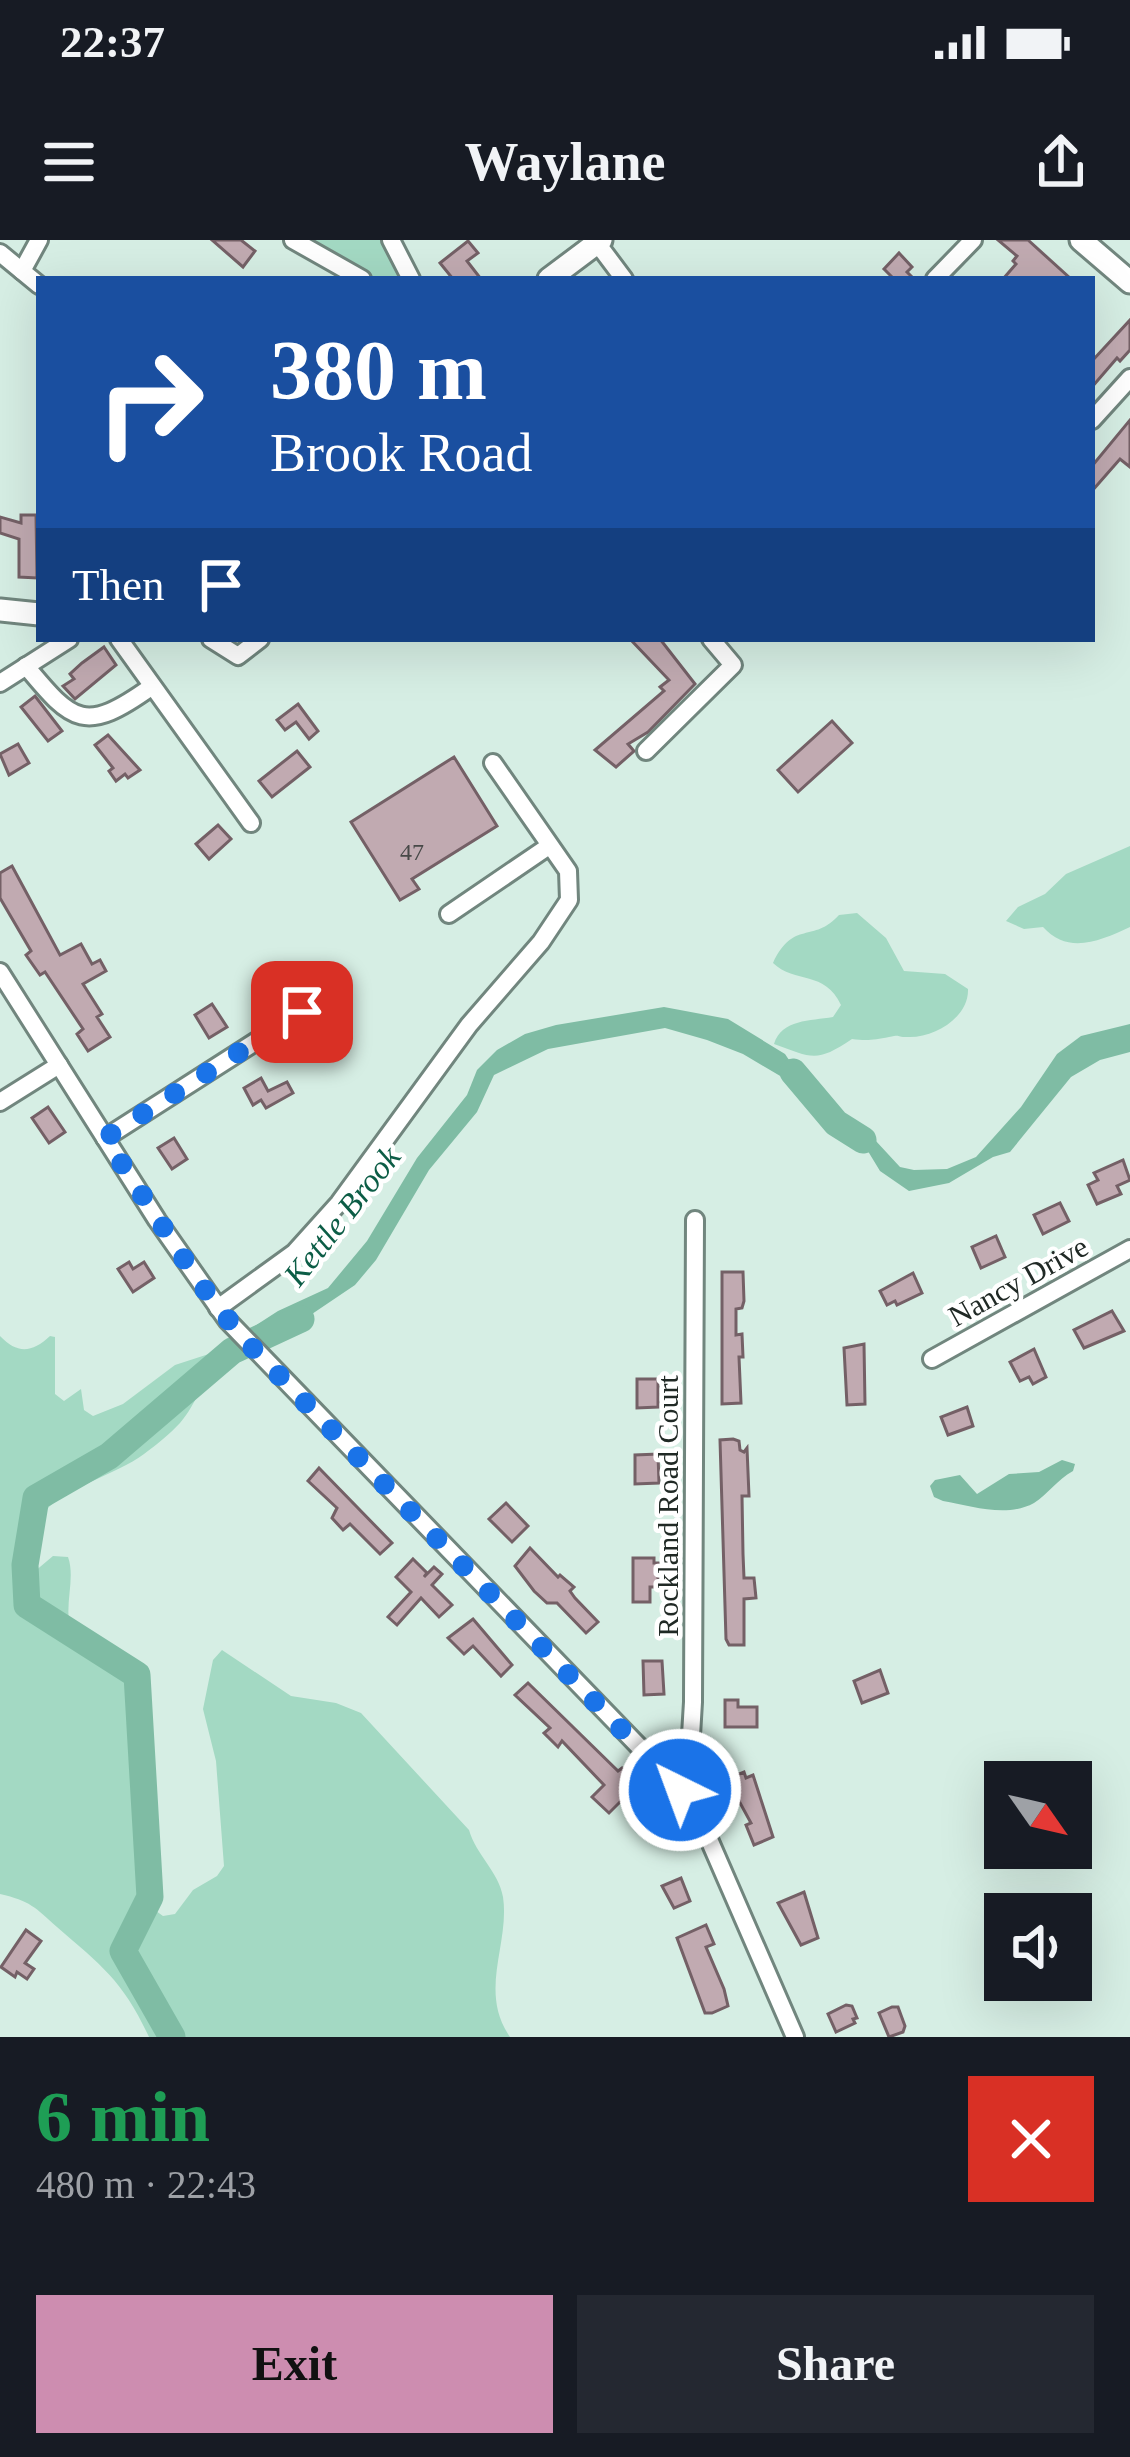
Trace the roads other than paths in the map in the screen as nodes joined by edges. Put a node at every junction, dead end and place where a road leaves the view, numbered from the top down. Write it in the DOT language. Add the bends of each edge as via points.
graph roads {
  1 [pos="39,240"];
  2 [pos="293,240"];
  3 [pos="391,240"];
  4 [pos="973,240"];
  5 [pos="1081,240"];
  6 [pos="599,241"];
  7 [pos="0,253"];
  8 [pos="22,271"];
  9 [pos="357,276"];
  10 [pos="409,276"];
  11 [pos="554,276"];
  12 [pos="622,276"];
  13 [pos="938,276"];
  14 [pos="1130,282"];
  15 [pos="36,283"];
  16 [pos="1130,378"];
  17 [pos="1095,418"];
  18 [pos="0,610"];
  19 [pos="36,614"];
  20 [pos="64,642"];
  21 [pos="121,642"];
  22 [pos="216,642"];
  23 [pos="256,642"];
  24 [pos="714,642"];
  25 [pos="26,666"];
  26 [pos="0,682"];
  27 [pos="152,687"];
  28 [pos="646,751"];
  29 [pos="493,763"];
  30 [pos="251,824"];
  31 [pos="550,846"];
  32 [pos="449,914"];
  33 [pos="0,972"];
  34 [pos="302,1012"];
  35 [pos="59,1065"];
  36 [pos="0,1102"];
  37 [pos="105,1138"];
  38 [pos="694,1220"];
  39 [pos="1130,1250"];
  40 [pos="218,1308"];
  41 [pos="932,1359"];
  42 [pos="680,1790"];
  43 [pos="795,2037"];
  1 -- 8 [label="street"];
  2 -- 9 [label="street"];
  3 -- 10 [label="street"];
  4 -- 13 [label="street"];
  5 -- 14 [label="main road"];
  6 -- 11 [label="main road"];
  6 -- 12 [label="street"];
  7 -- 8 [label="street"];
  8 -- 15 [label="street"];
  16 -- 17 [label="street"];
  18 -- 19 [label="main road"];
  20 -- 25 [label="street"];
  21 -- 27 [label="street"];
  22 -- 23 [label="street" via="238,656"];
  24 -- 28 [label="street" via="734,665"];
  25 -- 26 [label="street"];
  25 -- 27 [label="street" via="63,710 80,717 127,704"];
  27 -- 30 [label="street"];
  29 -- 31 [label="street"];
  31 -- 32 [label="street"];
  31 -- 40 [label="street" via="571,884 560,917 469,1025 339,1204 295,1253"];
  33 -- 35 [label="street"];
  34 -- 37 [label="street"];
  35 -- 36 [label="street"];
  35 -- 37 [label="street"];
  37 -- 40 [label="street"];
  38 -- 42 [label="street, Rockland Road Court" via="692,1728"];
  39 -- 41 [label="street, Nancy Drive"];
  40 -- 42 [label="street"];
  42 -- 43 [label="street"];
}
